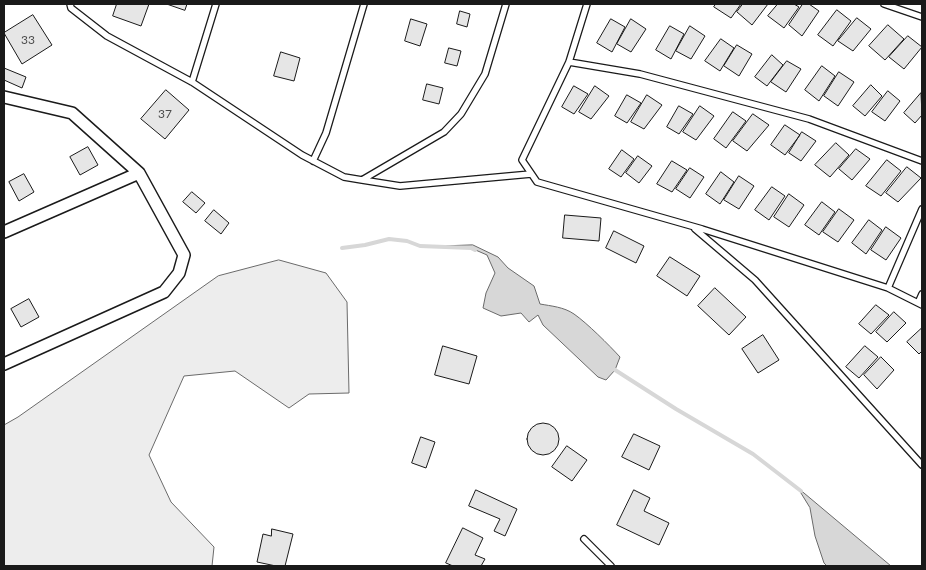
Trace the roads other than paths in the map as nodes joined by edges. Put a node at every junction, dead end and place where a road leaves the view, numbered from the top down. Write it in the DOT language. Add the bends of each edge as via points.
graph roads {
  1 [pos="70,4"];
  2 [pos="216,4"];
  3 [pos="364,4"];
  4 [pos="506,4"];
  5 [pos="587,4"];
  6 [pos="884,4"];
  7 [pos="922,17"];
  8 [pos="569,62"];
  9 [pos="192,82"];
  10 [pos="4,97"];
  11 [pos="313,161"];
  12 [pos="922,161"];
  13 [pos="139,173"];
  14 [pos="531,174"];
  15 [pos="362,180"];
  16 [pos="922,209"];
  17 [pos="693,227"];
  18 [pos="4,232"];
  19 [pos="888,288"];
  20 [pos="922,294"];
  21 [pos="920,304"];
  22 [pos="4,364"];
  23 [pos="922,465"];
  24 [pos="584,539"];
  25 [pos="611,566"];
  1 -- 9 [label="lane" via="107,36"];
  2 -- 9 [label="lane"];
  3 -- 11 [label="lane" via="326,133"];
  4 -- 15 [label="lane" via="486,74 461,114 444,132"];
  5 -- 8 [label="lane"];
  6 -- 7 [label="lane"];
  8 -- 12 [label="lane" via="640,74 809,120"];
  8 -- 14 [label="lane" via="522,160"];
  9 -- 11 [label="lane"];
  10 -- 13 [label="street" via="72,113"];
  11 -- 15 [label="lane" via="344,177"];
  13 -- 18 [label="street"];
  13 -- 22 [label="street" via="184,255 179,273 164,292"];
  14 -- 15 [label="lane" via="400,186"];
  14 -- 17 [label="lane" via="537,182"];
  16 -- 19 [label="lane"];
  17 -- 19 [label="lane"];
  17 -- 23 [label="lane" via="755,280"];
  19 -- 21 [label="lane"];
  20 -- 21 [label="lane"];
  24 -- 25 [label="lane"];
}
